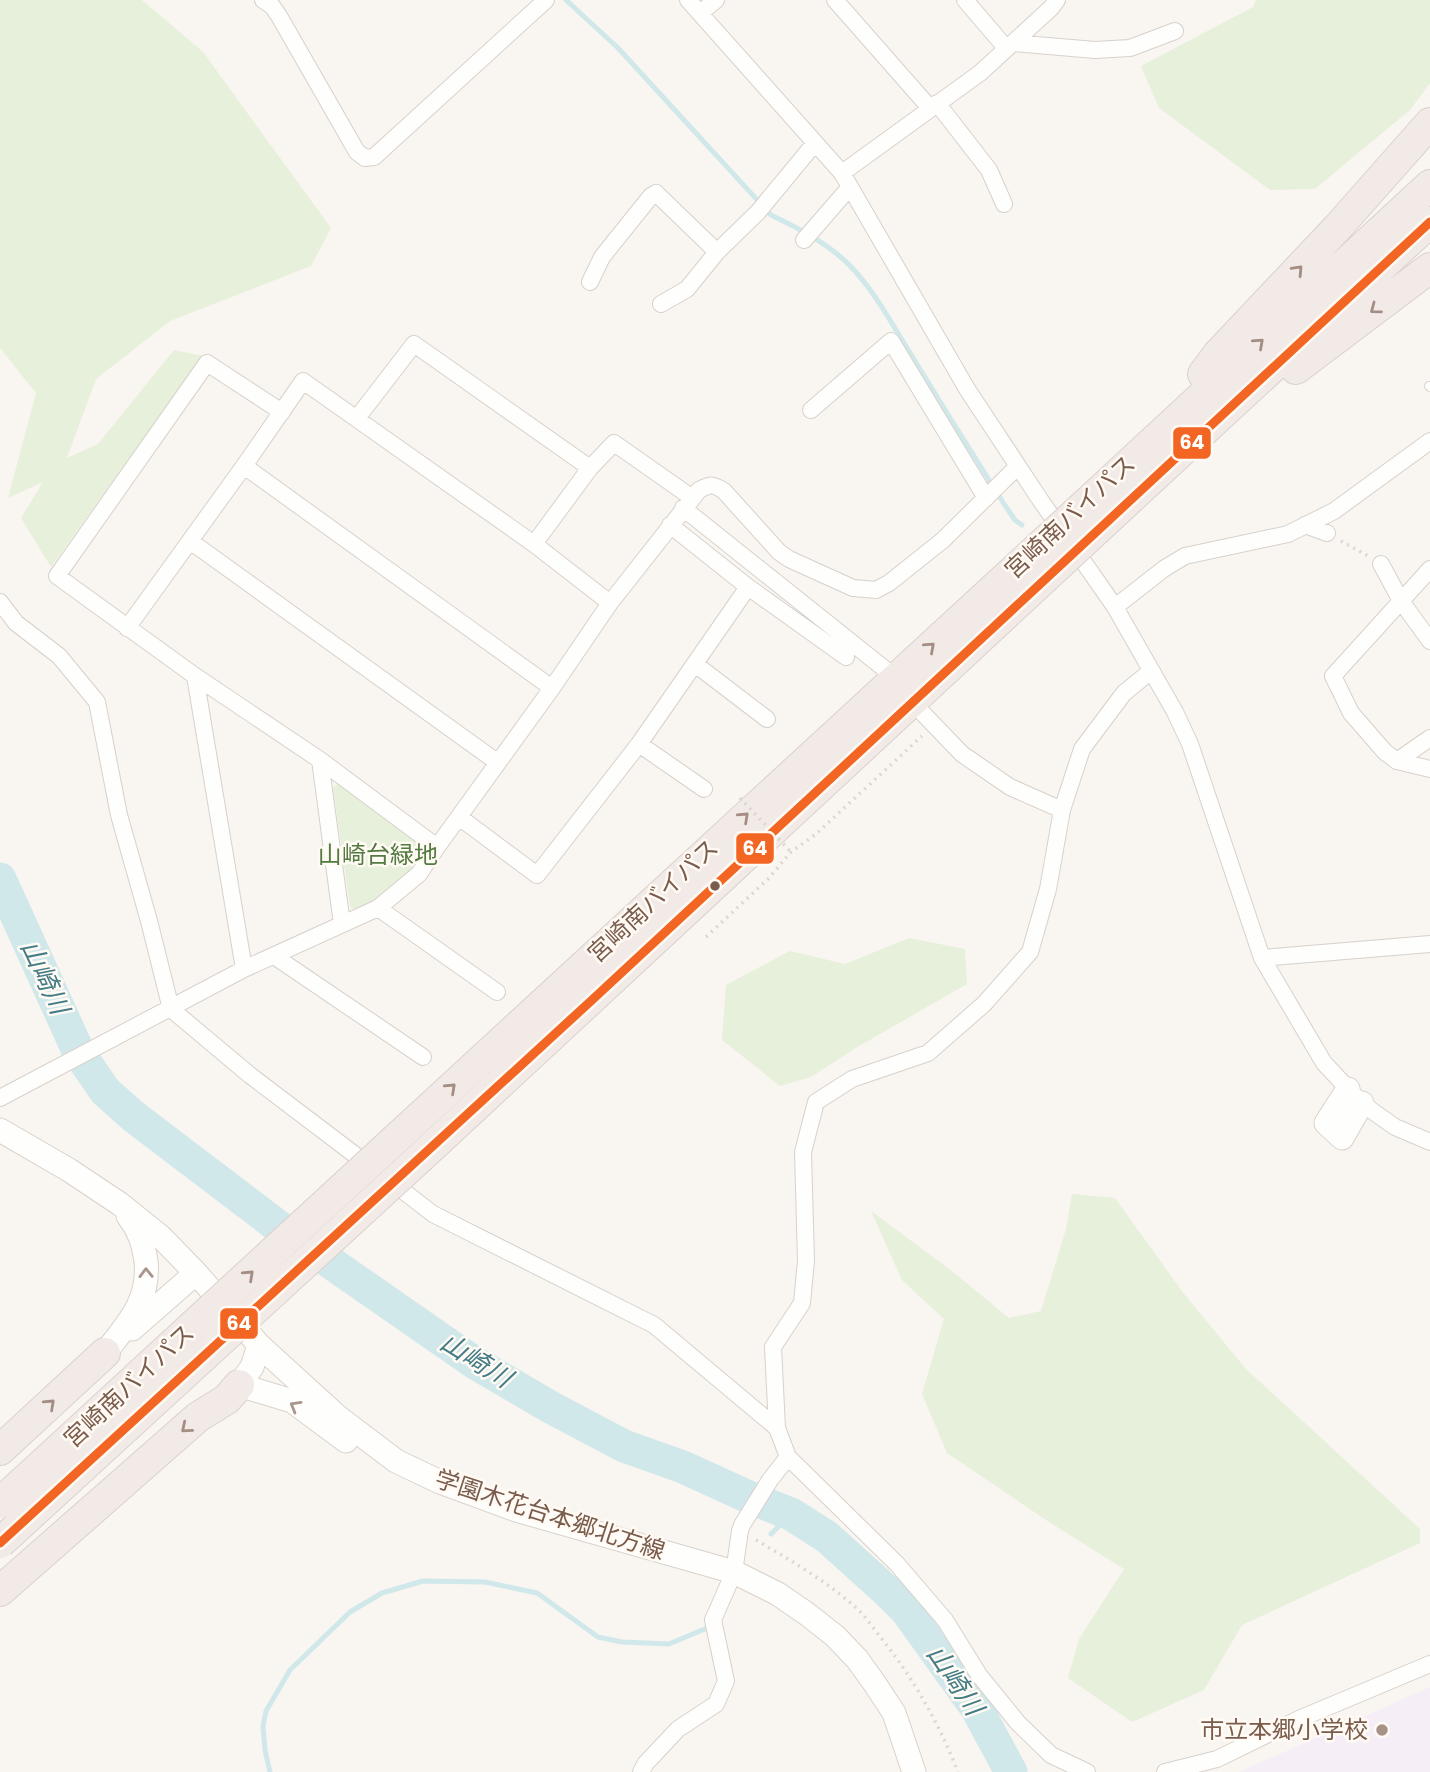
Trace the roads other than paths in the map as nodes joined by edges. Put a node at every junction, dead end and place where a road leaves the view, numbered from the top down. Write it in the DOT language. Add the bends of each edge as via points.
graph roads {
  1 [pos="263,0"];
  2 [pos="546,0"];
  3 [pos="688,0"];
  4 [pos="716,0"];
  5 [pos="835,0"];
  6 [pos="965,0"];
  7 [pos="1057,0"];
  8 [pos="700,13"];
  9 [pos="1175,31"];
  10 [pos="1010,46"];
  11 [pos="934,105"];
  12 [pos="1430,122"];
  13 [pos="815,143"];
  14 [pos="846,180"];
  15 [pos="1430,186"];
  16 [pos="1004,204"];
  17 [pos="1430,222"];
  18 [pos="807,237"];
  19 [pos="718,252"];
  20 [pos="1430,268"];
  21 [pos="590,282"];
  22 [pos="661,304"];
  23 [pos="811,410"];
  24 [pos="282,412"];
  25 [pos="357,418"];
  26 [pos="1430,442"];
  27 [pos="1168,445"];
  28 [pos="244,466"];
  29 [pos="1017,467"];
  30 [pos="590,468"];
  31 [pos="986,498"];
  32 [pos="687,503"];
  33 [pos="670,525"];
  34 [pos="1306,525"];
  35 [pos="1327,533"];
  36 [pos="190,541"];
  37 [pos="534,544"];
  38 [pos="1381,564"];
  39 [pos="1430,569"];
  40 [pos="748,587"];
  41 [pos="1401,601"];
  42 [pos="0,602"];
  43 [pos="610,603"];
  44 [pos="1115,607"];
  45 [pos="127,628"];
  46 [pos="1430,641"];
  47 [pos="846,657"];
  48 [pos="695,664"];
  49 [pos="1151,671"];
  50 [pos="195,676"];
  51 [pos="552,688"];
  52 [pos="904,690"];
  53 [pos="767,719"];
  54 [pos="1430,738"];
  55 [pos="639,744"];
  56 [pos="320,760"];
  57 [pos="1397,761"];
  58 [pos="497,762"];
  59 [pos="1430,769"];
  60 [pos="704,789"];
  61 [pos="1062,810"];
  62 [pos="459,817"];
  63 [pos="437,847"];
  64 [pos="378,908"];
  65 [pos="342,924"];
  66 [pos="1430,944"];
  67 [pos="274,956"];
  68 [pos="1262,958"];
  69 [pos="244,969"];
  70 [pos="498,992"];
  71 [pos="170,1009"];
  72 [pos="423,1057"];
  73 [pos="0,1098"];
  74 [pos="0,1130"];
  75 [pos="1430,1142"];
  76 [pos="120,1204"];
  77 [pos="196,1273"];
  78 [pos="259,1345"];
  79 [pos="104,1353"];
  80 [pos="239,1385"];
  81 [pos="777,1428"];
  82 [pos="0,1450"];
  83 [pos="788,1457"];
  84 [pos="396,1461"];
  85 [pos="0,1503"];
  86 [pos="0,1543"];
  87 [pos="734,1572"];
  88 [pos="0,1591"];
  89 [pos="1430,1664"];
  90 [pos="641,1772"];
  91 [pos="914,1772"];
  92 [pos="1087,1772"];
  93 [pos="1165,1772"];
  1 -- 2 [label="street" via="279,16 357,152 365,158 374,157"];
  3 -- 8 [label="street"];
  4 -- 8 [label="street"];
  5 -- 11 [label="street"];
  6 -- 10 [label="street"];
  7 -- 10 [label="street"];
  8 -- 13 [label="street"];
  9 -- 10 [label="street" via="1130,48"];
  10 -- 11 [label="street"];
  11 -- 14 [label="street"];
  11 -- 16 [label="street" via="989,170"];
  27 -- 12 [label="highway, one-way" via="1218,354"];
  13 -- 14 [label="street"];
  13 -- 19 [label="street"];
  14 -- 18 [label="street"];
  14 -- 29 [label="street"];
  27 -- 15 [label="highway, 宮崎南バイパス, one-way"];
  17 -- 27 [label="highway, 宮崎南バイパス"];
  19 -- 21 [label="street" via="656,193 602,257"];
  19 -- 22 [label="street" via="687,289"];
  20 -- 27 [label="highway, one-way" via="1230,423"];
  23 -- 31 [label="street" via="891,341"];
  24 -- 25 [label="street" via="303,381"];
  24 -- 28 [label="street"];
  24 -- 45 [label="street" via="207,363 57,576"];
  25 -- 30 [label="street" via="414,344"];
  25 -- 37 [label="street"];
  26 -- 34 [label="street" via="1334,511"];
  27 -- 52 [label="highway, 宮崎南バイパス, bridge"];
  28 -- 36 [label="street"];
  28 -- 51 [label="street"];
  29 -- 31 [label="street"];
  29 -- 44 [label="street"];
  30 -- 32 [label="street" via="614,443"];
  30 -- 37 [label="street"];
  31 -- 32 [label="street" via="943,540 876,590 853,588 789,559 714,485 699,490"];
  32 -- 33 [label="street"];
  32 -- 52 [label="street"];
  33 -- 40 [label="street"];
  33 -- 43 [label="street"];
  34 -- 35 [label="street"];
  34 -- 44 [label="street" via="1288,534 1185,556"];
  36 -- 45 [label="street"];
  36 -- 58 [label="street"];
  37 -- 43 [label="street"];
  38 -- 41 [label="street"];
  39 -- 41 [label="street"];
  40 -- 47 [label="street"];
  40 -- 48 [label="street"];
  41 -- 46 [label="street"];
  41 -- 57 [label="street" via="1333,676 1351,713"];
  42 -- 71 [label="street" via="16,623 60,656 97,702 119,815"];
  43 -- 51 [label="street"];
  44 -- 49 [label="street"];
  45 -- 50 [label="street"];
  48 -- 53 [label="street"];
  48 -- 55 [label="street"];
  49 -- 61 [label="street" via="1124,693 1082,749"];
  49 -- 68 [label="street" via="1189,744"];
  50 -- 56 [label="street"];
  50 -- 69 [label="street"];
  51 -- 58 [label="street"];
  52 -- 61 [label="street" via="962,754 1010,787"];
  85 -- 52 [label="highway, 宮崎南バイパス, one-way, bridge" via="401,1134"];
  52 -- 86 [label="highway, 宮崎南バイパス, bridge" via="421,1157"];
  54 -- 57 [label="street"];
  55 -- 60 [label="street"];
  55 -- 62 [label="street" via="537,875"];
  56 -- 63 [label="street"];
  56 -- 65 [label="street"];
  57 -- 59 [label="street"];
  58 -- 62 [label="street"];
  61 -- 81 [label="street" via="1048,889 1030,952 984,1004 928,1053 852,1079 816,1102 803,1152 806,1261 802,1303 773,1347"];
  62 -- 63 [label="street"];
  63 -- 64 [label="street" via="419,874"];
  64 -- 65 [label="street"];
  64 -- 70 [label="street"];
  65 -- 67 [label="street"];
  66 -- 68 [label="street"];
  67 -- 69 [label="street"];
  67 -- 72 [label="street"];
  68 -- 75 [label="street" via="1324,1063 1355,1096 1395,1127"];
  69 -- 71 [label="street"];
  71 -- 73 [label="street"];
  71 -- 81 [label="street" via="433,1214 654,1325"];
  74 -- 76 [label="main road, 学園木花台本郷北方線"];
  76 -- 77 [label="main road, 学園木花台本郷北方線"];
  79 -- 76 [label="main road, one-way" via="132,1319 144,1296 147,1276 138,1229"];
  77 -- 78 [label="main road, 学園木花台本郷北方線"];
  77 -- 79 [label="main road"];
  78 -- 80 [label="main road" via="252,1367"];
  78 -- 84 [label="main road, 学園木花台本郷北方線" via="338,1417"];
  82 -- 79 [label="highway, one-way"];
  84 -- 80 [label="main road, one-way" via="368,1456 292,1401"];
  80 -- 88 [label="highway, one-way"];
  81 -- 83 [label="street"];
  83 -- 87 [label="street" via="742,1525"];
  83 -- 92 [label="street" via="897,1563 945,1620 979,1675 1018,1723 1051,1755"];
  84 -- 87 [label="main road, 学園木花台本郷北方線" via="516,1510"];
  87 -- 90 [label="street" via="713,1620 726,1681 716,1704 678,1730"];
  87 -- 91 [label="main road, 学園木花台本郷北方線" via="807,1614 857,1659 894,1713"];
  89 -- 93 [label="street" via="1217,1759"];
}
